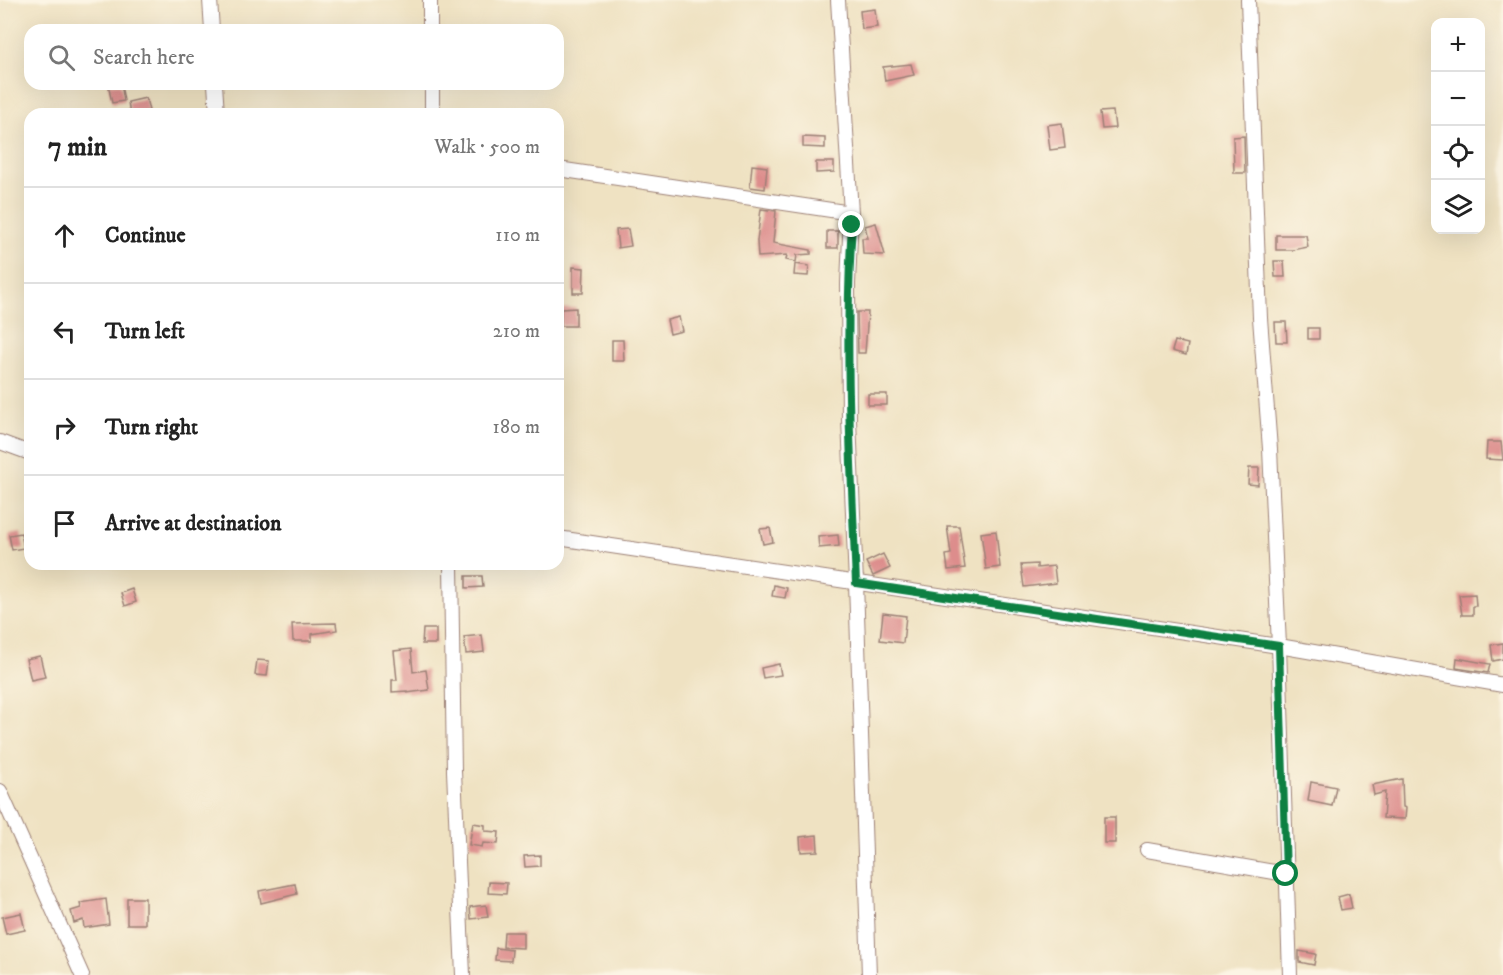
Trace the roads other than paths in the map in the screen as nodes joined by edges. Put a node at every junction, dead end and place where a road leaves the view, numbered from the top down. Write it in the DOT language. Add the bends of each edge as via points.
graph roads {
  1 [pos="210,0"];
  2 [pos="430,0"];
  3 [pos="838,0"];
  4 [pos="1248,0"];
  5 [pos="212,24"];
  6 [pos="430,24"];
  7 [pos="215,90"];
  8 [pos="432,90"];
  9 [pos="217,108"];
  10 [pos="432,108"];
  11 [pos="564,170"];
  12 [pos="851,213"];
  13 [pos="0,442"];
  14 [pos="24,451"];
  15 [pos="564,539"];
  16 [pos="451,570"];
  17 [pos="856,583"];
  18 [pos="1279,646"];
  19 [pos="1503,685"];
  20 [pos="2,800"];
  21 [pos="1147,850"];
  22 [pos="1286,874"];
  23 [pos="82,975"];
  24 [pos="463,975"];
  25 [pos="869,975"];
  26 [pos="1290,975"];
  1 -- 5 [label="street"];
  2 -- 6 [label="street"];
  3 -- 12 [label="street"];
  4 -- 18 [label="street" via="1260,318"];
  7 -- 9 [label="street"];
  8 -- 10 [label="street"];
  11 -- 12 [label="street"];
  12 -- 17 [label="street" via="849,420"];
  13 -- 14 [label="street"];
  15 -- 17 [label="street"];
  16 -- 24 [label="street"];
  17 -- 18 [label="street"];
  17 -- 25 [label="street"];
  18 -- 19 [label="street"];
  18 -- 22 [label="street"];
  20 -- 23 [label="street"];
  21 -- 22 [label="street"];
  22 -- 26 [label="street"];
}
